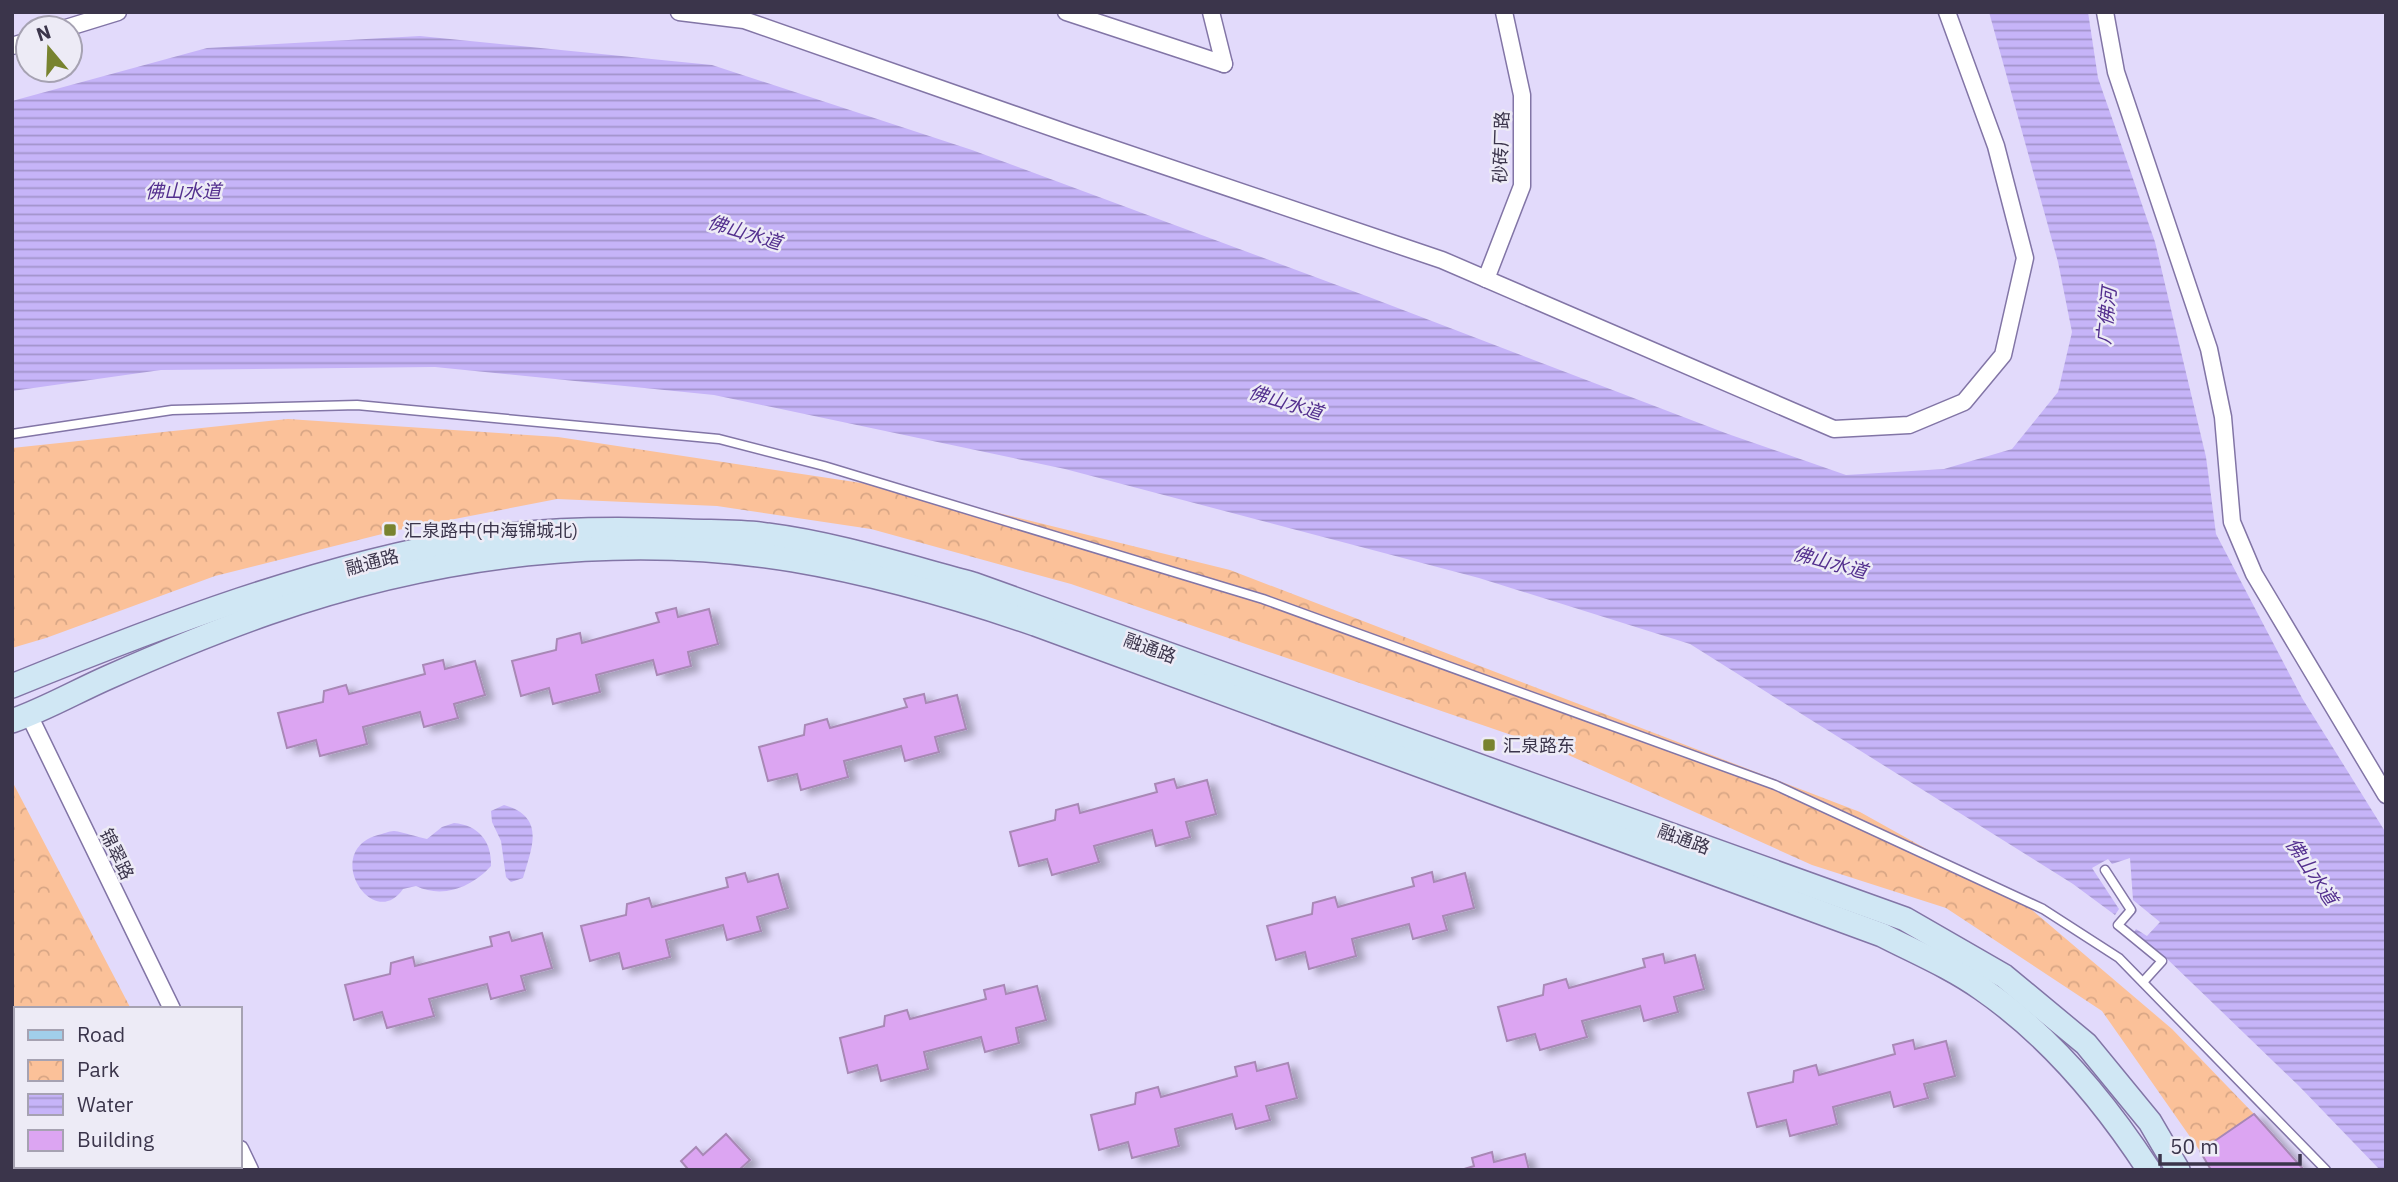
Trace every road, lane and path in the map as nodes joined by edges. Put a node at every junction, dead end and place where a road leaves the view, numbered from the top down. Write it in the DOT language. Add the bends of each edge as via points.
graph roads {
  1 [pos="118,12"];
  2 [pos="679,12"];
  3 [pos="1066,12"];
  4 [pos="1211,12"];
  5 [pos="1504,12"];
  6 [pos="1947,12"];
  7 [pos="2105,12"];
  8 [pos="84,22"];
  9 [pos="1486,279"];
  10 [pos="12,434"];
  11 [pos="12,686"];
  12 [pos="21,718"];
  13 [pos="2386,795"];
  14 [pos="2105,870"];
  15 [pos="2143,982"];
  16 [pos="171,1007"];
  17 [pos="242,1153"];
  18 [pos="250,1170"];
  19 [pos="2149,1170"];
  20 [pos="2178,1170"];
  21 [pos="2326,1170"];
  1 -- 8 [label="street"];
  2 -- 9 [label="street" via="744,20"];
  3 -- 4 [label="street" via="1224,64"];
  5 -- 9 [label="street, 砂砖厂路" via="1522,95 1522,186"];
  6 -- 9 [label="street" via="1996,146 2025,258 2003,355 1964,402 1909,425 1835,429"];
  7 -- 13 [label="street" via="2116,72 2208,349 2223,417 2232,522 2255,574"];
  10 -- 15 [label="lane" via="172,410 357,405 719,439 758,449 1263,599 1775,785 2043,909 2119,958"];
  11 -- 20 [label="main road, 融通路" via="240,599 397,554 478,539 563,530 663,530 766,534 848,550 973,584 1905,919 2004,976 2086,1044 2150,1122"];
  12 -- 16 [label="street, 锦翠路"];
  12 -- 19 [label="main road, 融通路" via="108,677 268,613 379,579 449,566 570,551 676,549 741,553 849,570 1035,624 1882,934 1980,988 2023,1020 2088,1085"];
  14 -- 15 [label="lane" via="2130,909 2118,925 2162,961"];
  15 -- 21 [label="lane"];
  17 -- 18 [label="street"];
}
